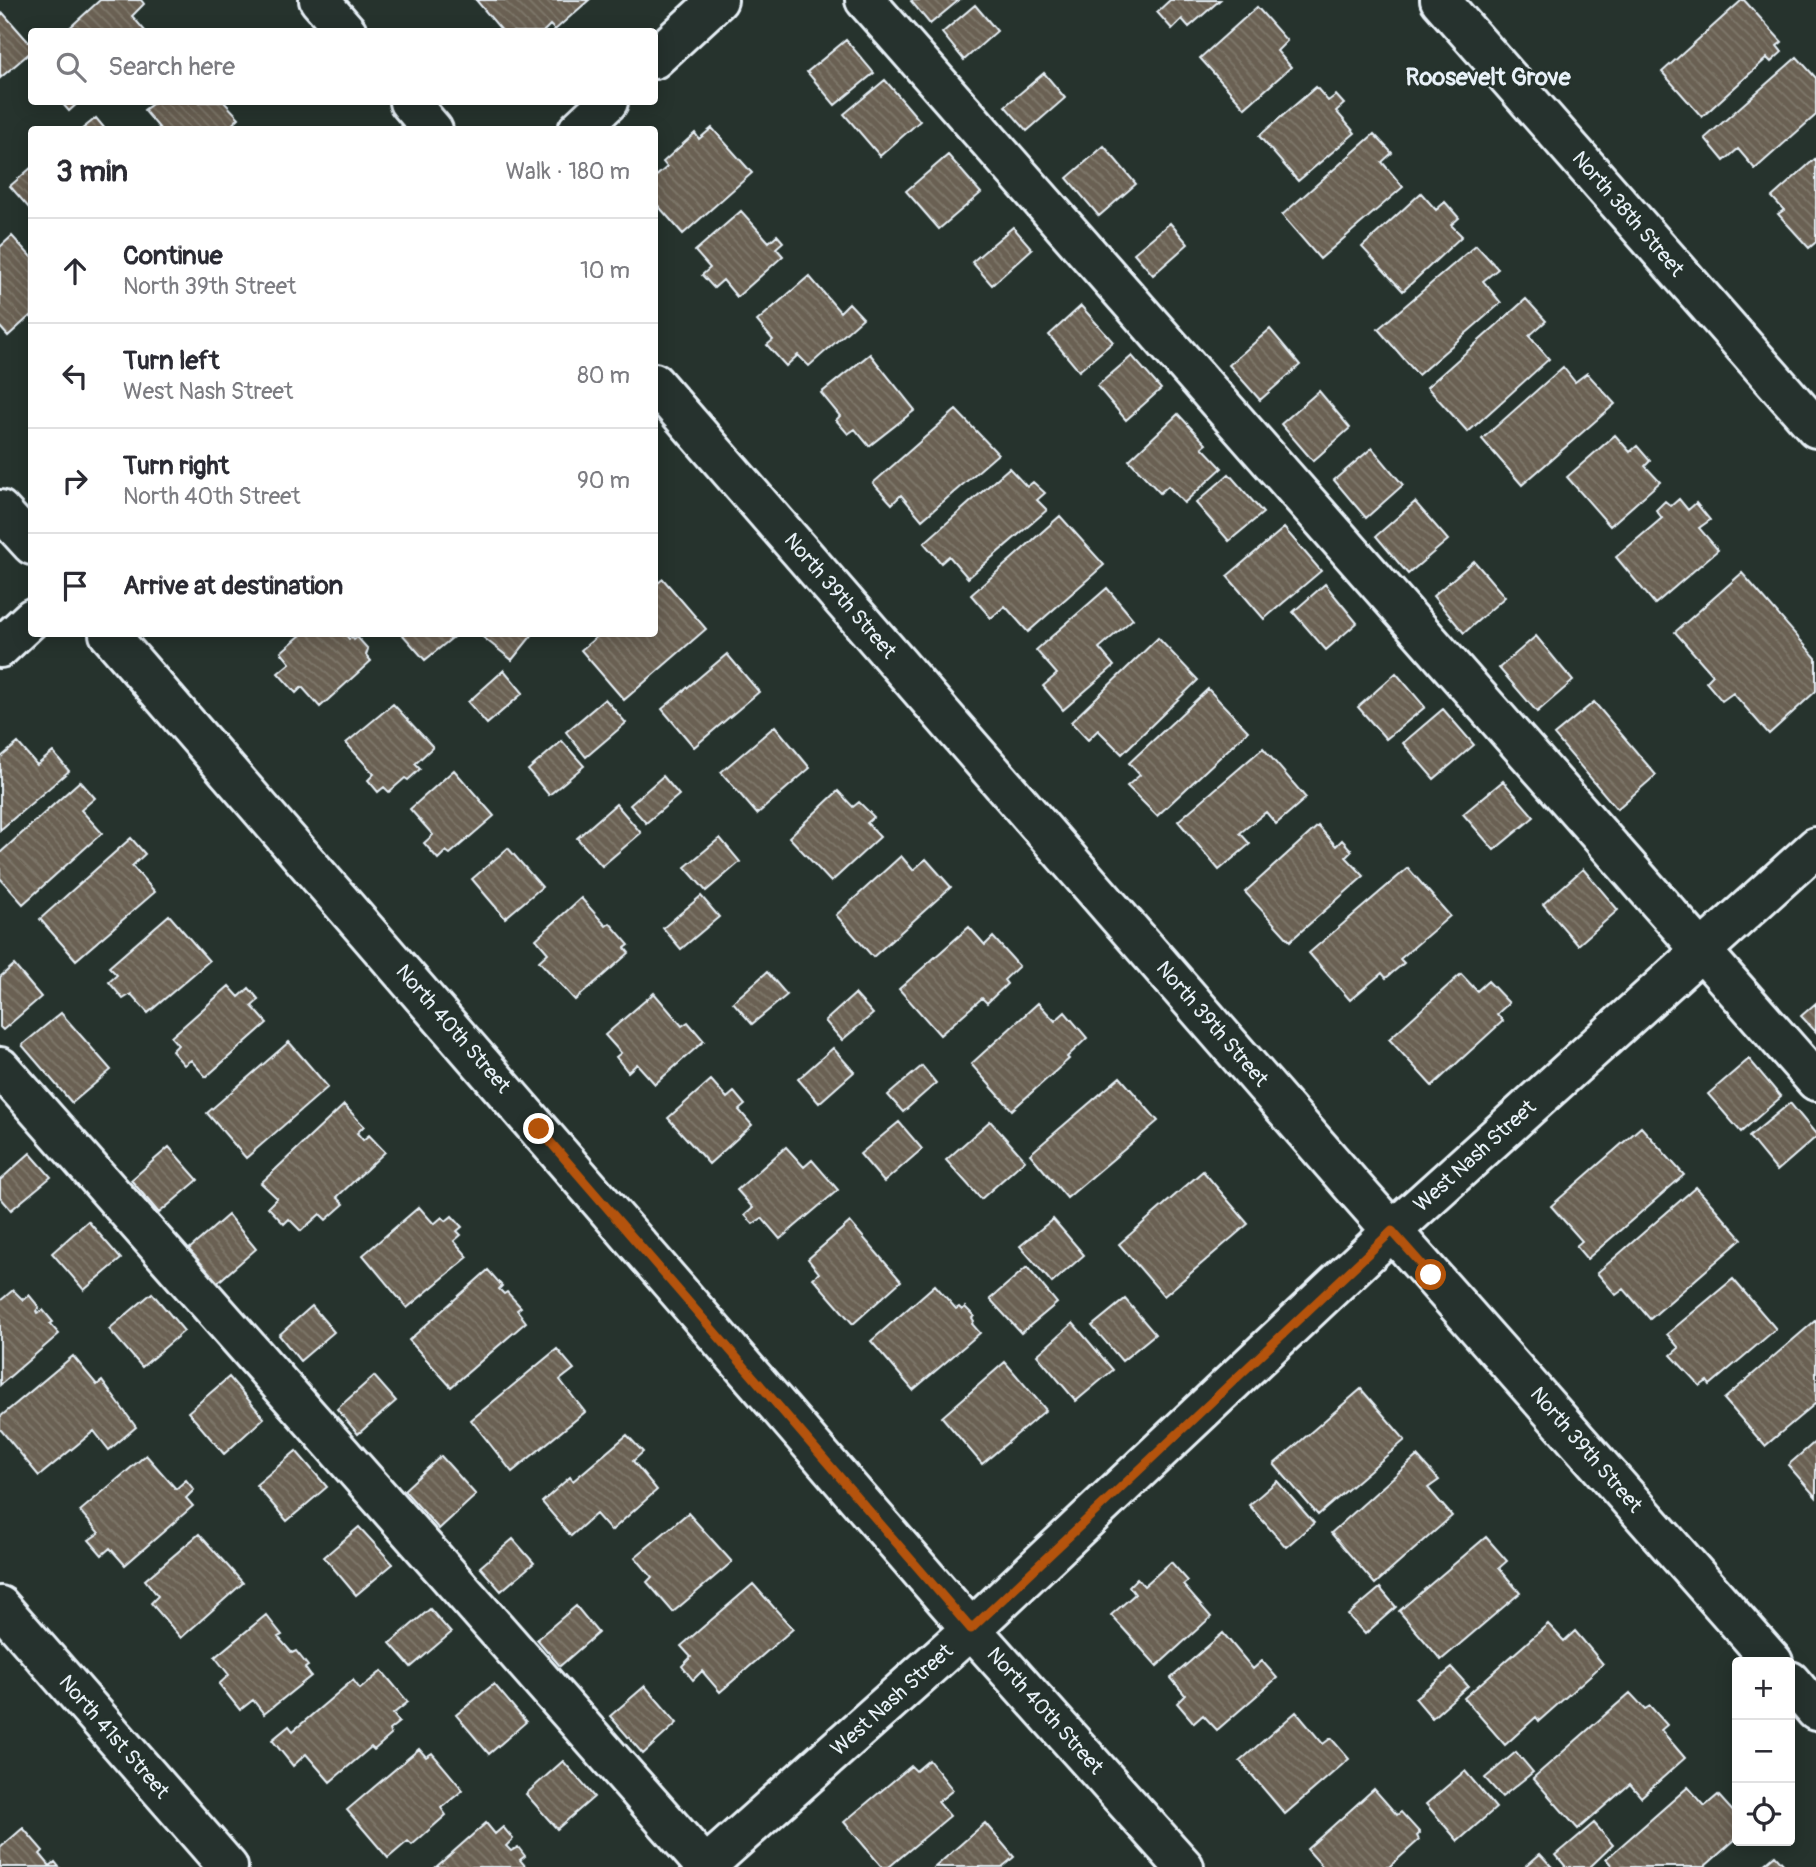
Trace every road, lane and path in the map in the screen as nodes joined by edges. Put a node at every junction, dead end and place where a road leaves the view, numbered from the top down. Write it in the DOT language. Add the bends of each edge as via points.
graph roads {
  1 [pos="319,0"];
  2 [pos="718,0"];
  3 [pos="865,0"];
  4 [pos="1440,0"];
  5 [pos="344,28"];
  6 [pos="658,55"];
  7 [pos="412,105"];
  8 [pos="605,105"];
  9 [pos="430,126"];
  10 [pos="582,126"];
  11 [pos="658,388"];
  12 [pos="1816,428"];
  13 [pos="0,510"];
  14 [pos="28,541"];
  15 [pos="28,622"];
  16 [pos="112,637"];
  17 [pos="0,648"];
  18 [pos="1816,847"];
  19 [pos="1701,950"];
  20 [pos="0,1067"];
  21 [pos="1816,1081"];
  22 [pos="1392,1231"];
  23 [pos="0,1606"];
  24 [pos="971,1629"];
  25 [pos="1769,1657"];
  26 [pos="1795,1687"];
  27 [pos="1816,1711"];
  28 [pos="228,1867"];
  29 [pos="706,1867"];
  30 [pos="1184,1867"];
  1 -- 5 [label="street"];
  2 -- 6 [label="street"];
  3 -- 19 [label="street"];
  4 -- 12 [label="street, North 38th Street"];
  7 -- 9 [label="street"];
  8 -- 10 [label="street"];
  11 -- 22 [label="street, North 39th Street"];
  13 -- 14 [label="street"];
  15 -- 17 [label="street"];
  16 -- 24 [label="street, North 40th Street"];
  18 -- 19 [label="street, West Nash Street"];
  19 -- 21 [label="street"];
  19 -- 22 [label="street, West Nash Street"];
  20 -- 29 [label="street"];
  22 -- 24 [label="street, West Nash Street"];
  22 -- 25 [label="street, North 39th Street"];
  23 -- 28 [label="street, North 41st Street"];
  24 -- 29 [label="street, West Nash Street"];
  24 -- 30 [label="street, North 40th Street"];
  26 -- 27 [label="street"];
}
